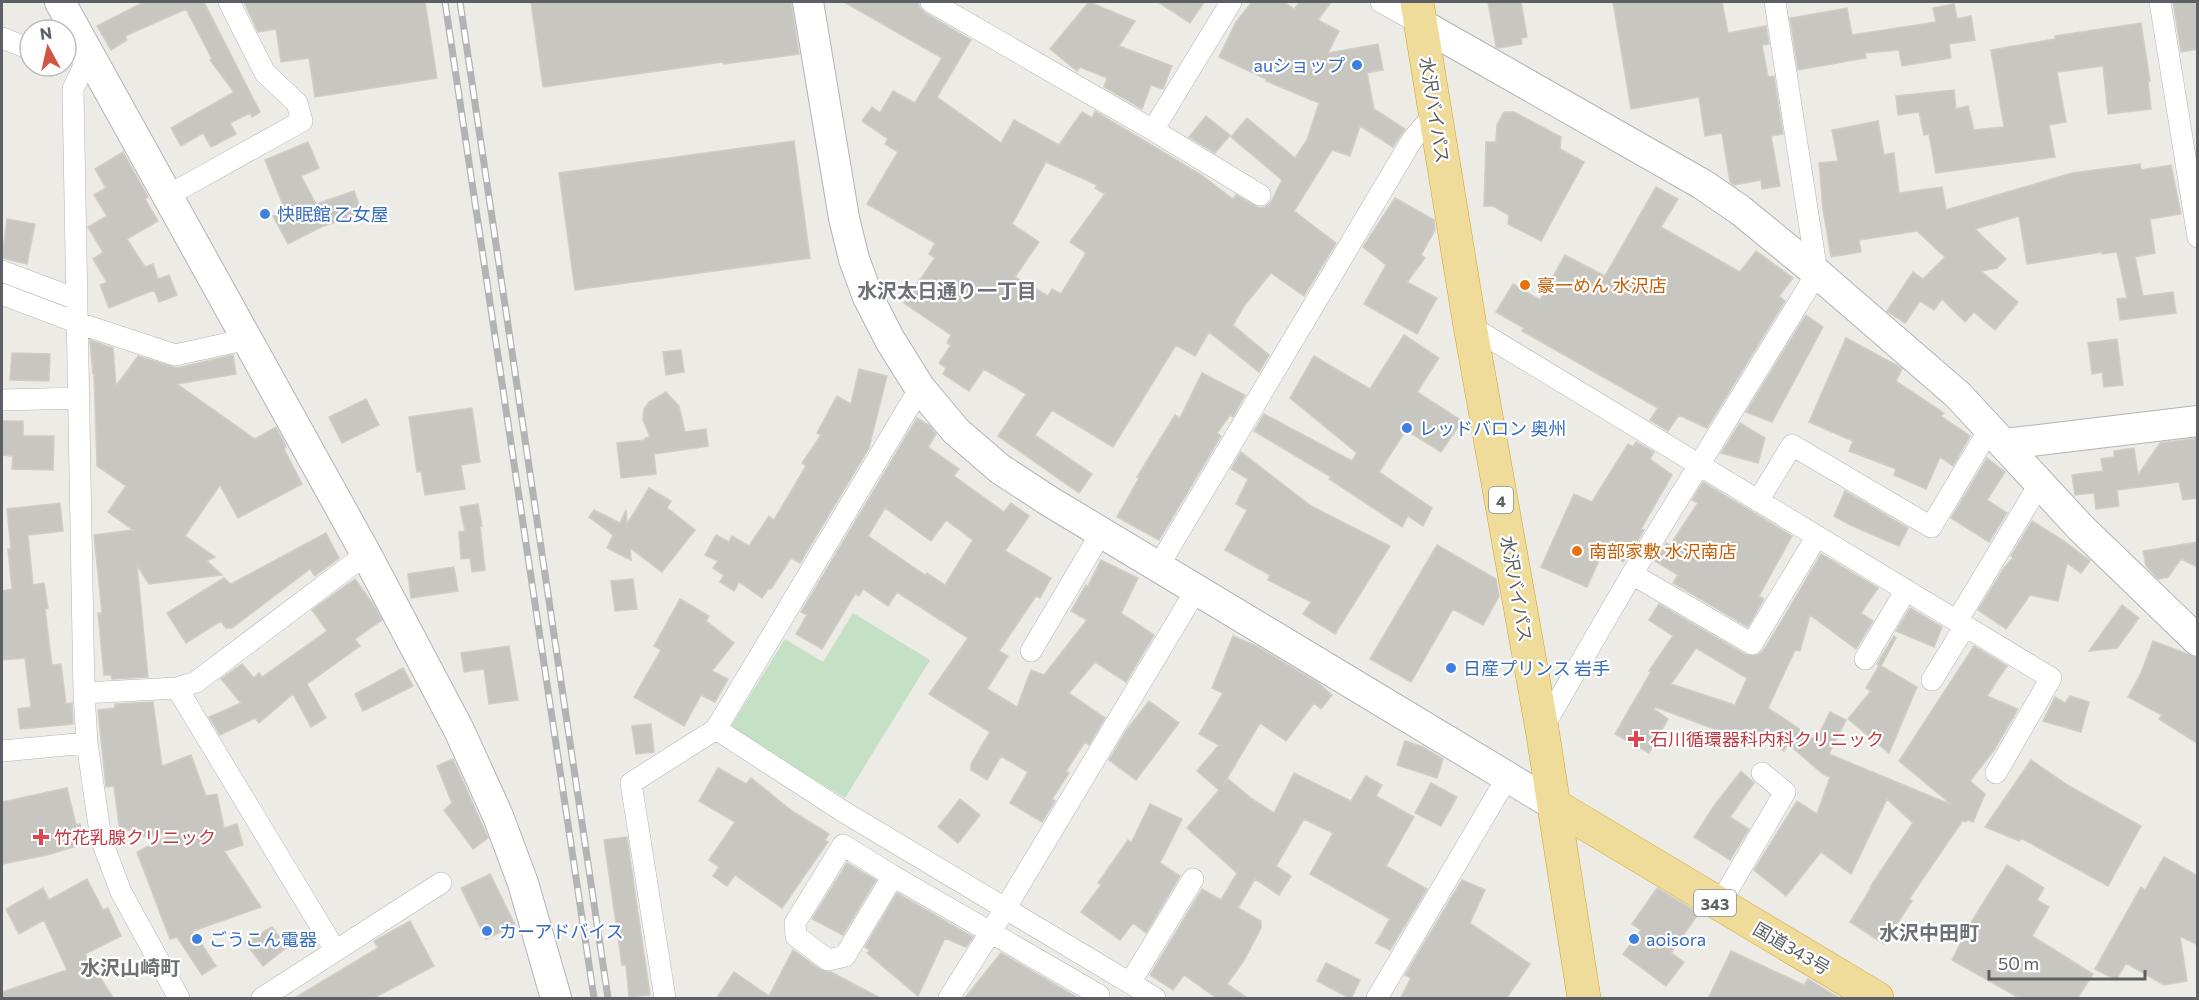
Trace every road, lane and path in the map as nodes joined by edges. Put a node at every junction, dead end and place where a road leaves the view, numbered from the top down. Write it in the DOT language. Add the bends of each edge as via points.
graph roads {
  1 [pos="60,2"];
  2 [pos="229,2"];
  3 [pos="808,2"];
  4 [pos="931,2"];
  5 [pos="1232,2"];
  6 [pos="1381,2"];
  7 [pos="1775,2"];
  8 [pos="2160,2"];
  9 [pos="1419,13"];
  10 [pos="66,18"];
  11 [pos="2,38"];
  12 [pos="18,44"];
  13 [pos="78,53"];
  14 [pos="74,78"];
  15 [pos="1435,113"];
  16 [pos="1153,130"];
  17 [pos="2193,185"];
  18 [pos="169,195"];
  19 [pos="1260,195"];
  20 [pos="2198,237"];
  21 [pos="2,271"];
  22 [pos="1817,273"];
  23 [pos="2,294"];
  24 [pos="76,299"];
  25 [pos="78,323"];
  26 [pos="1470,326"];
  27 [pos="248,339"];
  28 [pos="920,388"];
  29 [pos="79,398"];
  30 [pos="2,400"];
  31 [pos="2198,421"];
  32 [pos="1997,436"];
  33 [pos="1699,465"];
  34 [pos="2040,483"];
  35 [pos="1758,501"];
  36 [pos="1101,533"];
  37 [pos="1817,536"];
  38 [pos="366,554"];
  39 [pos="1158,567"];
  40 [pos="1632,574"];
  41 [pos="1197,590"];
  42 [pos="1906,590"];
  43 [pos="1961,623"];
  44 [pos="2198,641"];
  45 [pos="1031,651"];
  46 [pos="1865,659"];
  47 [pos="1932,680"];
  48 [pos="177,688"];
  49 [pos="84,693"];
  50 [pos="716,729"];
  51 [pos="1542,729"];
  52 [pos="87,743"];
  53 [pos="2,751"];
  54 [pos="1762,773"];
  55 [pos="1996,773"];
  56 [pos="1508,776"];
  57 [pos="1554,805"];
  58 [pos="893,876"];
  59 [pos="1193,879"];
  60 [pos="441,883"];
  61 [pos="1719,905"];
  62 [pos="1005,909"];
  63 [pos="991,932"];
  64 [pos="335,950"];
  65 [pos="1130,983"];
  66 [pos="1859,994"];
  67 [pos="180,999"];
  68 [pos="262,999"];
  69 [pos="556,999"];
  70 [pos="665,999"];
  71 [pos="949,999"];
  72 [pos="1098,999"];
  73 [pos="1155,999"];
  74 [pos="1377,999"];
  75 [pos="1584,999"];
  1 -- 10 [label="street"];
  2 -- 18 [label="street" via="265,73 297,103 302,121"];
  3 -- 28 [label="street" via="854,259 872,306"];
  4 -- 16 [label="street"];
  5 -- 16 [label="street"];
  6 -- 9 [label="street"];
  7 -- 22 [label="street"];
  8 -- 17 [label="street"];
  9 -- 15 [label="highway, 水沢バイパス / 4"];
  9 -- 22 [label="street" via="1702,184"];
  11 -- 12 [label="street"];
  13 -- 18 [label="street"];
  14 -- 24 [label="street"];
  15 -- 26 [label="highway, 水沢バイパス / 4"];
  15 -- 39 [label="street" via="1412,140"];
  16 -- 19 [label="street"];
  17 -- 20 [label="street"];
  18 -- 27 [label="street"];
  21 -- 24 [label="street"];
  22 -- 32 [label="street" via="1958,395"];
  22 -- 33 [label="street"];
  23 -- 25 [label="street"];
  24 -- 25 [label="street"];
  25 -- 27 [label="street" via="175,355"];
  25 -- 29 [label="street"];
  26 -- 33 [label="street"];
  26 -- 51 [label="highway, 水沢バイパス / 4"];
  27 -- 38 [label="street"];
  28 -- 36 [label="street" via="956,431 1000,469"];
  28 -- 50 [label="street"];
  29 -- 30 [label="street"];
  29 -- 49 [label="street"];
  31 -- 32 [label="street"];
  32 -- 34 [label="street"];
  32 -- 35 [label="street" via="1932,527 1792,446"];
  33 -- 35 [label="street"];
  33 -- 40 [label="street"];
  34 -- 43 [label="street"];
  34 -- 44 [label="street"];
  35 -- 37 [label="street"];
  36 -- 39 [label="street"];
  36 -- 45 [label="street"];
  37 -- 40 [label="street" via="1752,644"];
  37 -- 42 [label="street"];
  38 -- 48 [label="street" via="196,682"];
  38 -- 69 [label="street" via="434,680 498,816 523,883"];
  39 -- 41 [label="street"];
  40 -- 51 [label="street"];
  41 -- 56 [label="street"];
  41 -- 62 [label="street"];
  42 -- 43 [label="street"];
  42 -- 46 [label="street"];
  43 -- 47 [label="street"];
  43 -- 55 [label="street" via="2050,678"];
  48 -- 49 [label="street"];
  48 -- 64 [label="street"];
  49 -- 52 [label="street"];
  50 -- 62 [label="street"];
  50 -- 70 [label="street" via="631,783"];
  51 -- 57 [label="highway, 水沢バイパス / 4"];
  52 -- 53 [label="street"];
  52 -- 67 [label="street" via="101,839 121,892"];
  54 -- 61 [label="street" via="1785,792"];
  56 -- 57 [label="street"];
  56 -- 74 [label="street"];
  57 -- 61 [label="highway, 国道343号 / 343"];
  57 -- 75 [label="highway, 水沢バイパス / 4"];
  58 -- 58 [label="street" via="845,956 828,960 796,936 795,923 843,845"];
  58 -- 63 [label="street"];
  59 -- 65 [label="street"];
  60 -- 64 [label="street"];
  61 -- 66 [label="highway, 国道343号 / 343"];
  62 -- 63 [label="street"];
  62 -- 65 [label="street"];
  63 -- 71 [label="street"];
  63 -- 72 [label="street" via="1100,995"];
  64 -- 68 [label="street"];
  65 -- 73 [label="street"];
}
